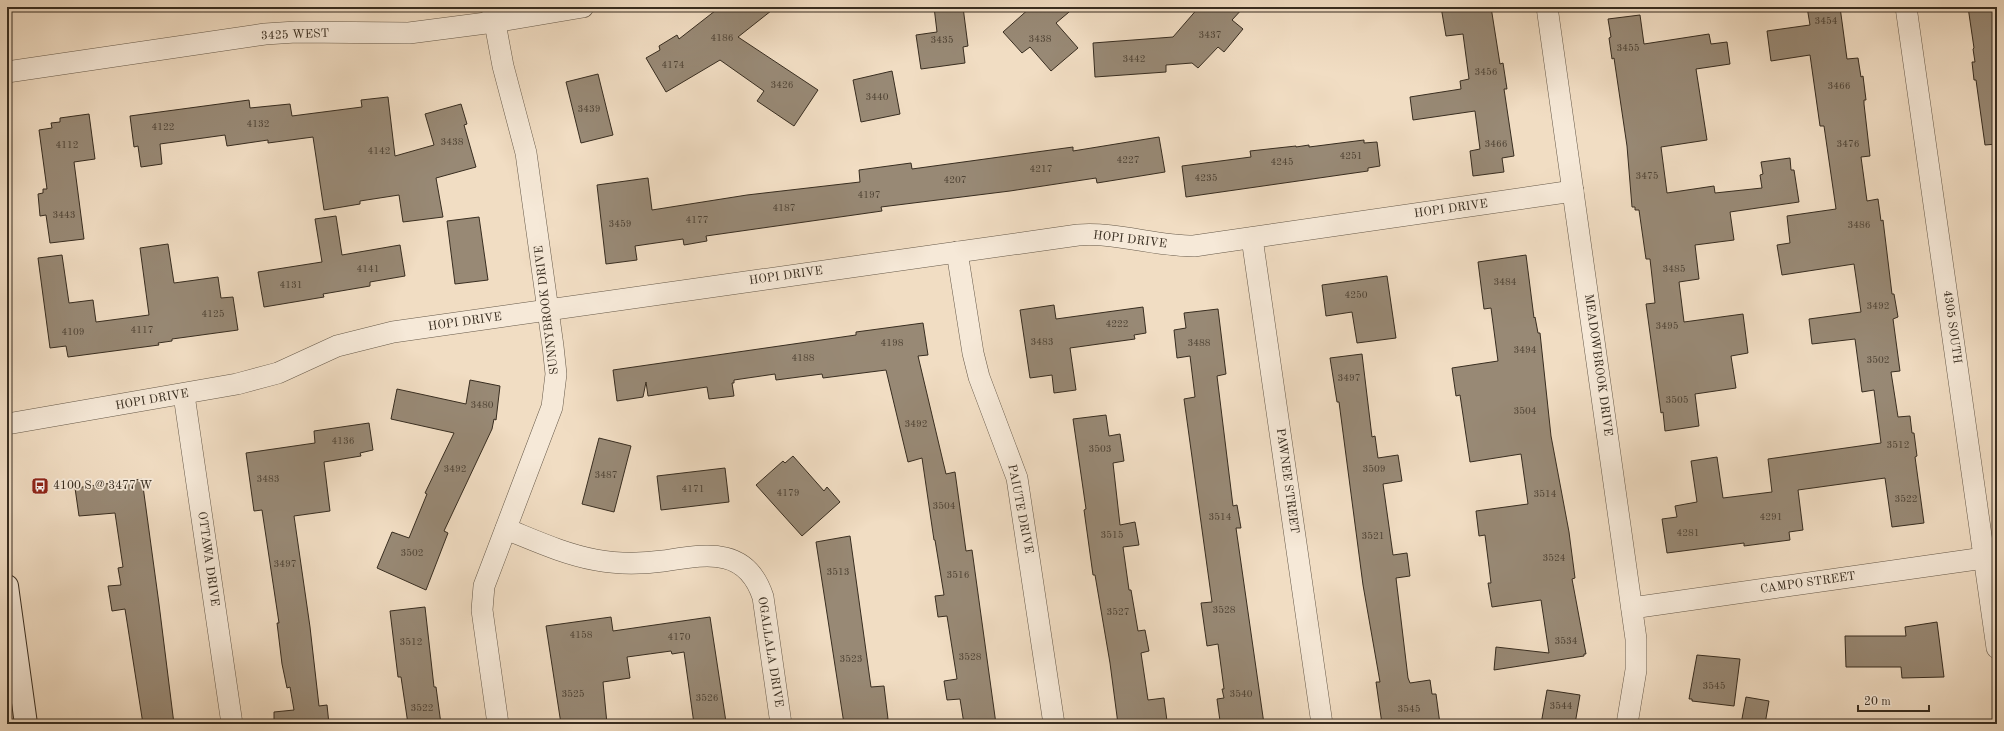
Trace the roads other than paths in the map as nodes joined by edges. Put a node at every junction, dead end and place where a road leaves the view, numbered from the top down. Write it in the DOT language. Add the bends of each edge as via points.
graph roads {
  1 [pos="583,7"];
  2 [pos="1547,7"];
  3 [pos="1906,7"];
  4 [pos="493,15"];
  5 [pos="7,72"];
  6 [pos="1573,191"];
  7 [pos="1252,238"];
  8 [pos="957,252"];
  9 [pos="548,310"];
  10 [pos="184,395"];
  11 [pos="7,424"];
  12 [pos="506,529"];
  13 [pos="1984,558"];
  14 [pos="7,586"];
  15 [pos="1632,608"];
  16 [pos="1997,648"];
  17 [pos="26,724"];
  18 [pos="232,724"];
  19 [pos="498,724"];
  20 [pos="781,724"];
  21 [pos="1054,724"];
  22 [pos="1322,724"];
  23 [pos="1627,724"];
  1 -- 4 [label="street, 3425 WEST"];
  2 -- 6 [label="street, MEADOWBROOK DRIVE"];
  3 -- 13 [label="street, 4305 SOUTH"];
  4 -- 5 [label="street, 3425 WEST" via="397,34 264,34"];
  4 -- 9 [label="street, SUNNYBROOK DRIVE" via="502,66 526,153"];
  6 -- 7 [label="street, HOPI DRIVE"];
  6 -- 15 [label="street, MEADOWBROOK DRIVE"];
  7 -- 8 [label="street, HOPI DRIVE" via="1180,246 1093,234"];
  7 -- 22 [label="street, PAWNEE STREET"];
  8 -- 9 [label="street, HOPI DRIVE"];
  8 -- 21 [label="street, PAIUTE DRIVE" via="976,365 1017,478"];
  9 -- 10 [label="street, HOPI DRIVE" via="372,336 337,346 264,377"];
  9 -- 12 [label="street, SUNNYBROOK DRIVE" via="556,374 555,398"];
  10 -- 11 [label="street, HOPI DRIVE"];
  10 -- 18 [label="street, OTTAWA DRIVE"];
  12 -- 19 [label="street, SUNNYBROOK DRIVE" via="486,577 482,597 483,622"];
  12 -- 20 [label="street, OGALLALA DRIVE" via="557,550 597,560 639,562 713,555 735,562 753,577 763,597"];
  13 -- 15 [label="street, CAMPO STREET"];
  13 -- 16 [label="street, 4305 SOUTH"];
  14 -- 17 [label="main road"];
  15 -- 23 [label="street, MEADOWBROOK DRIVE" via="1636,670"];
}
